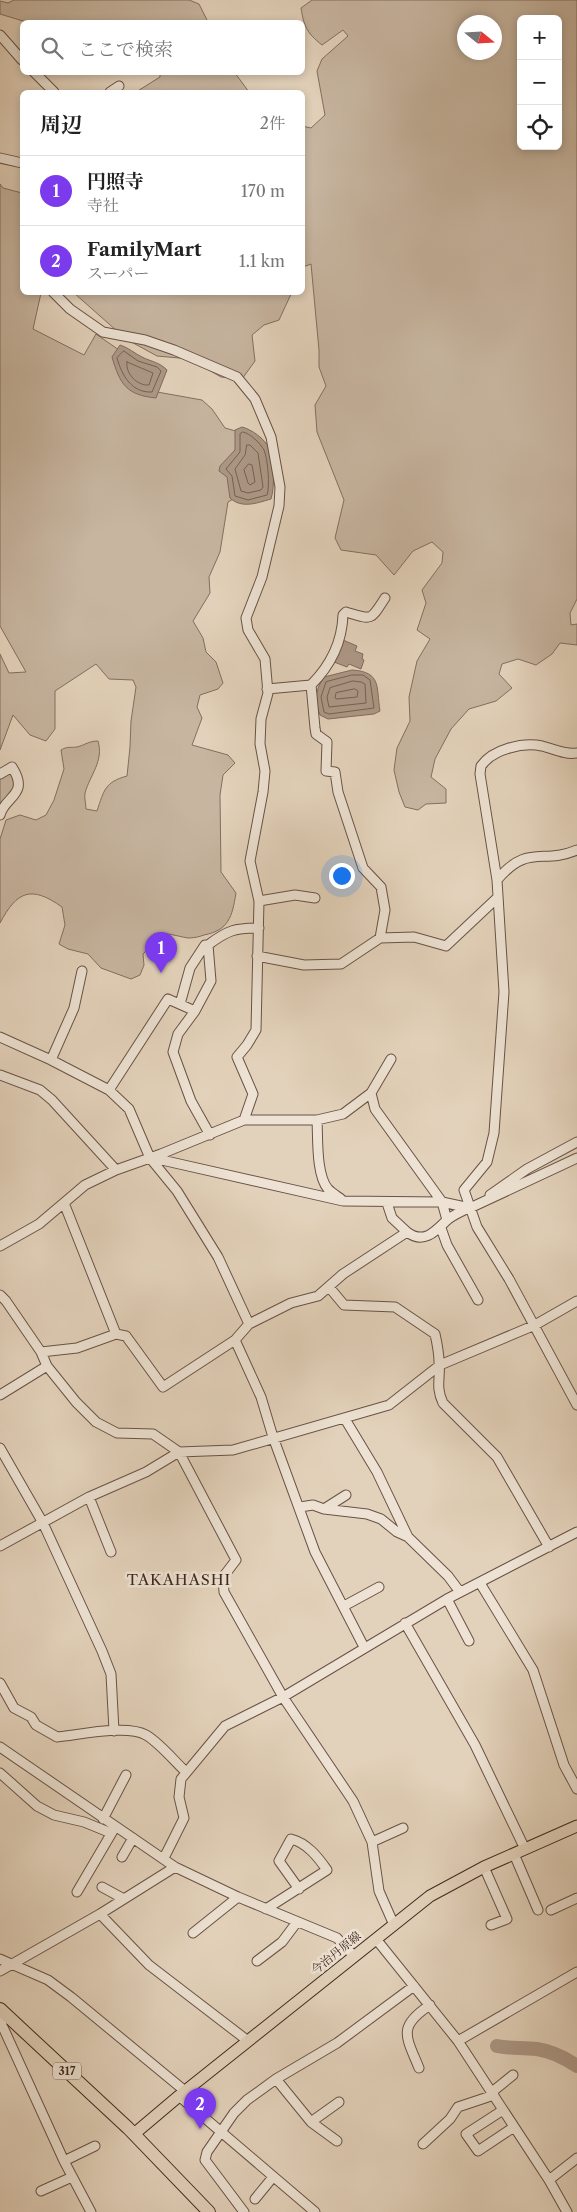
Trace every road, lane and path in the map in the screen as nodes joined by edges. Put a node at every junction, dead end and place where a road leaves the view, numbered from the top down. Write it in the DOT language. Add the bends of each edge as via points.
graph roads {
  1 [pos="0,35"];
  2 [pos="20,58"];
  3 [pos="37,75"];
  4 [pos="118,86"];
  5 [pos="52,90"];
  6 [pos="113,90"];
  7 [pos="0,158"];
  8 [pos="20,163"];
  9 [pos="56,295"];
  10 [pos="385,598"];
  11 [pos="311,685"];
  12 [pos="267,689"];
  13 [pos="577,753"];
  14 [pos="0,774"];
  15 [pos="0,815"];
  16 [pos="577,850"];
  17 [pos="497,880"];
  18 [pos="315,898"];
  19 [pos="497,898"];
  20 [pos="259,901"];
  21 [pos="259,928"];
  22 [pos="380,938"];
  23 [pos="208,945"];
  24 [pos="257,956"];
  25 [pos="82,971"];
  26 [pos="180,1004"];
  27 [pos="195,1012"];
  28 [pos="0,1037"];
  29 [pos="392,1059"];
  30 [pos="51,1060"];
  31 [pos="0,1075"];
  32 [pos="109,1090"];
  33 [pos="371,1093"];
  34 [pos="244,1120"];
  35 [pos="317,1120"];
  36 [pos="210,1136"];
  37 [pos="577,1142"];
  38 [pos="150,1158"];
  39 [pos="577,1158"];
  40 [pos="116,1170"];
  41 [pos="345,1201"];
  42 [pos="442,1202"];
  43 [pos="387,1203"];
  44 [pos="64,1204"];
  45 [pos="470,1208"];
  46 [pos="447,1220"];
  47 [pos="441,1228"];
  48 [pos="407,1232"];
  49 [pos="0,1246"];
  50 [pos="329,1287"];
  51 [pos="0,1295"];
  52 [pos="478,1300"];
  53 [pos="577,1301"];
  54 [pos="249,1324"];
  55 [pos="535,1325"];
  56 [pos="116,1334"];
  57 [pos="235,1340"];
  58 [pos="41,1352"];
  59 [pos="440,1365"];
  60 [pos="48,1366"];
  61 [pos="0,1395"];
  62 [pos="577,1405"];
  63 [pos="345,1419"];
  64 [pos="274,1437"];
  65 [pos="0,1448"];
  66 [pos="179,1452"];
  67 [pos="346,1495"];
  68 [pos="89,1497"];
  69 [pos="300,1507"];
  70 [pos="324,1509"];
  71 [pos="43,1523"];
  72 [pos="577,1532"];
  73 [pos="408,1537"];
  74 [pos="0,1546"];
  75 [pos="549,1547"];
  76 [pos="111,1552"];
  77 [pos="480,1583"];
  78 [pos="379,1587"];
  79 [pos="460,1592"];
  80 [pos="447,1599"];
  81 [pos="344,1606"];
  82 [pos="405,1623"];
  83 [pos="468,1642"];
  84 [pos="364,1647"];
  85 [pos="0,1683"];
  86 [pos="283,1697"];
  87 [pos="114,1731"];
  88 [pos="0,1747"];
  89 [pos="186,1772"];
  90 [pos="0,1773"];
  91 [pos="126,1775"];
  92 [pos="577,1789"];
  93 [pos="83,1804"];
  94 [pos="103,1819"];
  95 [pos="80,1821"];
  96 [pos="577,1826"];
  97 [pos="403,1828"];
  98 [pos="113,1830"];
  99 [pos="133,1838"];
  100 [pos="372,1842"];
  101 [pos="525,1848"];
  102 [pos="514,1854"];
  103 [pos="122,1857"];
  104 [pos="164,1858"];
  105 [pos="175,1867"];
  106 [pos="484,1867"];
  107 [pos="102,1886"];
  108 [pos="299,1889"];
  109 [pos="76,1892"];
  110 [pos="238,1897"];
  111 [pos="577,1898"];
  112 [pos="124,1899"];
  113 [pos="266,1909"];
  114 [pos="538,1910"];
  115 [pos="551,1910"];
  116 [pos="100,1914"];
  117 [pos="297,1922"];
  118 [pos="394,1924"];
  119 [pos="491,1925"];
  120 [pos="194,1933"];
  121 [pos="376,1939"];
  122 [pos="354,1956"];
  123 [pos="0,1959"];
  124 [pos="257,1961"];
  125 [pos="14,1964"];
  126 [pos="0,1971"];
  127 [pos="577,1972"];
  128 [pos="414,1986"];
  129 [pos="430,2005"];
  130 [pos="1,2010"];
  131 [pos="248,2041"];
  132 [pos="458,2041"];
  133 [pos="419,2068"];
  134 [pos="513,2075"];
  135 [pos="276,2079"];
  136 [pos="182,2093"];
  137 [pos="493,2093"];
  138 [pos="339,2102"];
  139 [pos="503,2110"];
  140 [pos="311,2122"];
  141 [pos="514,2127"];
  142 [pos="134,2134"];
  143 [pos="222,2134"];
  144 [pos="337,2142"];
  145 [pos="423,2144"];
  146 [pos="94,2146"];
  147 [pos="577,2158"];
  148 [pos="64,2160"];
  149 [pos="72,2176"];
  150 [pos="272,2177"];
  151 [pos="549,2180"];
  152 [pos="41,2191"];
  153 [pos="255,2199"];
  154 [pos="90,2212"];
  155 [pos="209,2212"];
  156 [pos="244,2212"];
  157 [pos="315,2212"];
  158 [pos="567,2212"];
  1 -- 2 [label="street"];
  3 -- 5 [label="street"];
  4 -- 6 [label="street"];
  7 -- 8 [label="street"];
  9 -- 12 [label="street" via="103,332 145,340 237,377 255,398 271,437 280,487 277,520 262,577 246,618 248,630 265,659"];
  10 -- 11 [label="street" via="374,616 343,614 338,647 324,672"];
  11 -- 12 [label="street"];
  11 -- 22 [label="street" via="316,734 327,742 326,771 335,772 338,792 363,868 381,887 385,910"];
  12 -- 20 [label="street" via="260,744 266,770 250,861"];
  13 -- 17 [label="street" via="541,746 512,747 493,755 481,766"];
  14 -- 15 [label="street" via="12,767 18,776 14,798"];
  16 -- 17 [label="street" via="568,854 520,859 508,866"];
  17 -- 19 [label="street"];
  18 -- 20 [label="street" via="295,895"];
  19 -- 22 [label="street" via="446,946 414,936"];
  19 -- 45 [label="street" via="504,992 494,1134 487,1162 464,1190"];
  20 -- 21 [label="street"];
  21 -- 23 [label="street" via="236,928"];
  21 -- 24 [label="street"];
  22 -- 24 [label="street" via="341,964 304,965"];
  23 -- 26 [label="street" via="201,949 190,968"];
  23 -- 27 [label="street" via="210,982"];
  24 -- 34 [label="street" via="256,1030 237,1057 253,1094"];
  25 -- 30 [label="street" via="74,1008"];
  26 -- 27 [label="street"];
  26 -- 32 [label="street" via="168,999"];
  27 -- 36 [label="street" via="178,1034 173,1052 191,1101"];
  28 -- 30 [label="street"];
  29 -- 33 [label="street"];
  30 -- 32 [label="street"];
  31 -- 40 [label="street" via="40,1090"];
  32 -- 38 [label="street" via="129,1110"];
  33 -- 35 [label="street" via="343,1114"];
  33 -- 42 [label="street" via="375,1109"];
  34 -- 35 [label="street"];
  34 -- 36 [label="street"];
  35 -- 41 [label="street" via="323,1179 328,1190"];
  36 -- 38 [label="street"];
  37 -- 45 [label="street" via="527,1168"];
  38 -- 40 [label="street"];
  38 -- 41 [label="street"];
  38 -- 54 [label="street" via="177,1191 218,1257"];
  39 -- 45 [label="street"];
  40 -- 44 [label="street" via="85,1186"];
  41 -- 43 [label="street"];
  42 -- 43 [label="street"];
  42 -- 45 [label="street"];
  42 -- 46 [label="street"];
  43 -- 48 [label="street" via="392,1218"];
  44 -- 49 [label="street" via="39,1224"];
  44 -- 56 [label="street"];
  45 -- 46 [label="street"];
  45 -- 55 [label="street" via="476,1227"];
  46 -- 47 [label="street"];
  47 -- 48 [label="street" via="426,1238 414,1238"];
  47 -- 52 [label="street"];
  48 -- 50 [label="street" via="343,1274"];
  50 -- 54 [label="street" via="318,1296 290,1303"];
  50 -- 59 [label="street" via="344,1305 394,1307 434,1334"];
  51 -- 58 [label="street"];
  53 -- 55 [label="street"];
  54 -- 57 [label="street"];
  55 -- 59 [label="street"];
  55 -- 62 [label="street"];
  56 -- 57 [label="street" via="126,1336 163,1387"];
  56 -- 58 [label="street" via="77,1348"];
  57 -- 64 [label="street" via="261,1397"];
  58 -- 60 [label="street"];
  59 -- 63 [label="street" via="389,1405"];
  59 -- 75 [label="street" via="439,1393 443,1403 497,1458"];
  60 -- 61 [label="street"];
  60 -- 66 [label="street" via="96,1422 117,1433 153,1434"];
  63 -- 64 [label="street"];
  63 -- 73 [label="street" via="377,1472"];
  64 -- 66 [label="street" via="233,1450"];
  64 -- 69 [label="street"];
  65 -- 71 [label="street"];
  66 -- 68 [label="street" via="146,1472"];
  66 -- 86 [label="street" via="236,1560 223,1577 224,1592"];
  67 -- 70 [label="street"];
  68 -- 71 [label="street"];
  68 -- 76 [label="street"];
  69 -- 70 [label="street" via="313,1505"];
  69 -- 81 [label="street" via="316,1552"];
  70 -- 73 [label="street" via="367,1514"];
  71 -- 74 [label="street"];
  71 -- 87 [label="street" via="111,1674"];
  72 -- 75 [label="street"];
  73 -- 79 [label="street"];
  75 -- 77 [label="street"];
  77 -- 79 [label="street"];
  77 -- 92 [label="street" via="533,1670 564,1765"];
  78 -- 81 [label="street"];
  79 -- 80 [label="street"];
  80 -- 82 [label="street"];
  80 -- 83 [label="street"];
  81 -- 84 [label="street"];
  82 -- 84 [label="street"];
  82 -- 101 [label="street" via="475,1745"];
  84 -- 86 [label="street"];
  85 -- 87 [label="street" via="14,1708 31,1717 36,1725 51,1735"];
  86 -- 89 [label="street" via="225,1726"];
  86 -- 100 [label="street" via="353,1801"];
  87 -- 89 [label="street" via="138,1732 146,1736"];
  88 -- 93 [label="street"];
  89 -- 104 [label="street" via="181,1779 179,1796 184,1818"];
  90 -- 95 [label="street" via="36,1806 54,1815"];
  91 -- 94 [label="street"];
  93 -- 94 [label="street"];
  93 -- 95 [label="street"];
  94 -- 98 [label="street"];
  95 -- 98 [label="street"];
  96 -- 101 [label="main road, 今治丹原線"];
  97 -- 100 [label="street"];
  98 -- 99 [label="street"];
  98 -- 109 [label="street"];
  99 -- 103 [label="street"];
  99 -- 104 [label="street"];
  100 -- 118 [label="street" via="379,1891"];
  101 -- 102 [label="main road, 今治丹原線"];
  102 -- 106 [label="main road, 今治丹原線"];
  102 -- 114 [label="street"];
  104 -- 105 [label="street"];
  105 -- 110 [label="street"];
  105 -- 112 [label="street"];
  106 -- 118 [label="main road, 今治丹原線" via="435,1893"];
  106 -- 119 [label="street" via="507,1919"];
  107 -- 112 [label="street"];
  108 -- 108 [label="street" via="327,1870 319,1857 298,1840 291,1839 278,1861"];
  108 -- 113 [label="street"];
  110 -- 113 [label="street"];
  110 -- 120 [label="street"];
  111 -- 115 [label="street"];
  112 -- 116 [label="street"];
  113 -- 117 [label="street"];
  116 -- 125 [label="street"];
  116 -- 131 [label="street" via="149,1965"];
  117 -- 122 [label="street" via="337,1938"];
  117 -- 124 [label="street" via="282,1942"];
  118 -- 121 [label="main road, 今治丹原線"];
  121 -- 122 [label="main road, 今治丹原線"];
  121 -- 128 [label="street"];
  122 -- 131 [label="main road, 今治丹原線"];
  123 -- 125 [label="street"];
  125 -- 126 [label="street"];
  125 -- 136 [label="street" via="48,1980 72,1997"];
  127 -- 132 [label="street"];
  128 -- 129 [label="street"];
  128 -- 135 [label="street" via="337,2043"];
  129 -- 132 [label="street"];
  129 -- 133 [label="street" via="416,2015 407,2028 406,2035"];
  130 -- 142 [label="highway, 317"];
  130 -- 148 [label="street" via="2,2025"];
  131 -- 136 [label="main road, 今治丹原線"];
  132 -- 137 [label="street"];
  134 -- 137 [label="street"];
  135 -- 140 [label="street"];
  135 -- 143 [label="street" via="234,2113"];
  136 -- 142 [label="main road, 今治丹原線"];
  136 -- 143 [label="street"];
  137 -- 139 [label="street"];
  137 -- 145 [label="street" via="458,2108"];
  138 -- 140 [label="street"];
  139 -- 141 [label="street"];
  139 -- 141 [label="street" via="466,2134 478,2151"];
  140 -- 144 [label="street"];
  141 -- 151 [label="street"];
  142 -- 155 [label="highway, 317"];
  143 -- 150 [label="street"];
  143 -- 156 [label="street" via="204,2160"];
  146 -- 148 [label="street"];
  147 -- 151 [label="street"];
  148 -- 149 [label="street"];
  149 -- 152 [label="street"];
  149 -- 154 [label="street"];
  150 -- 153 [label="street"];
  150 -- 157 [label="street"];
  151 -- 158 [label="street"];
}
